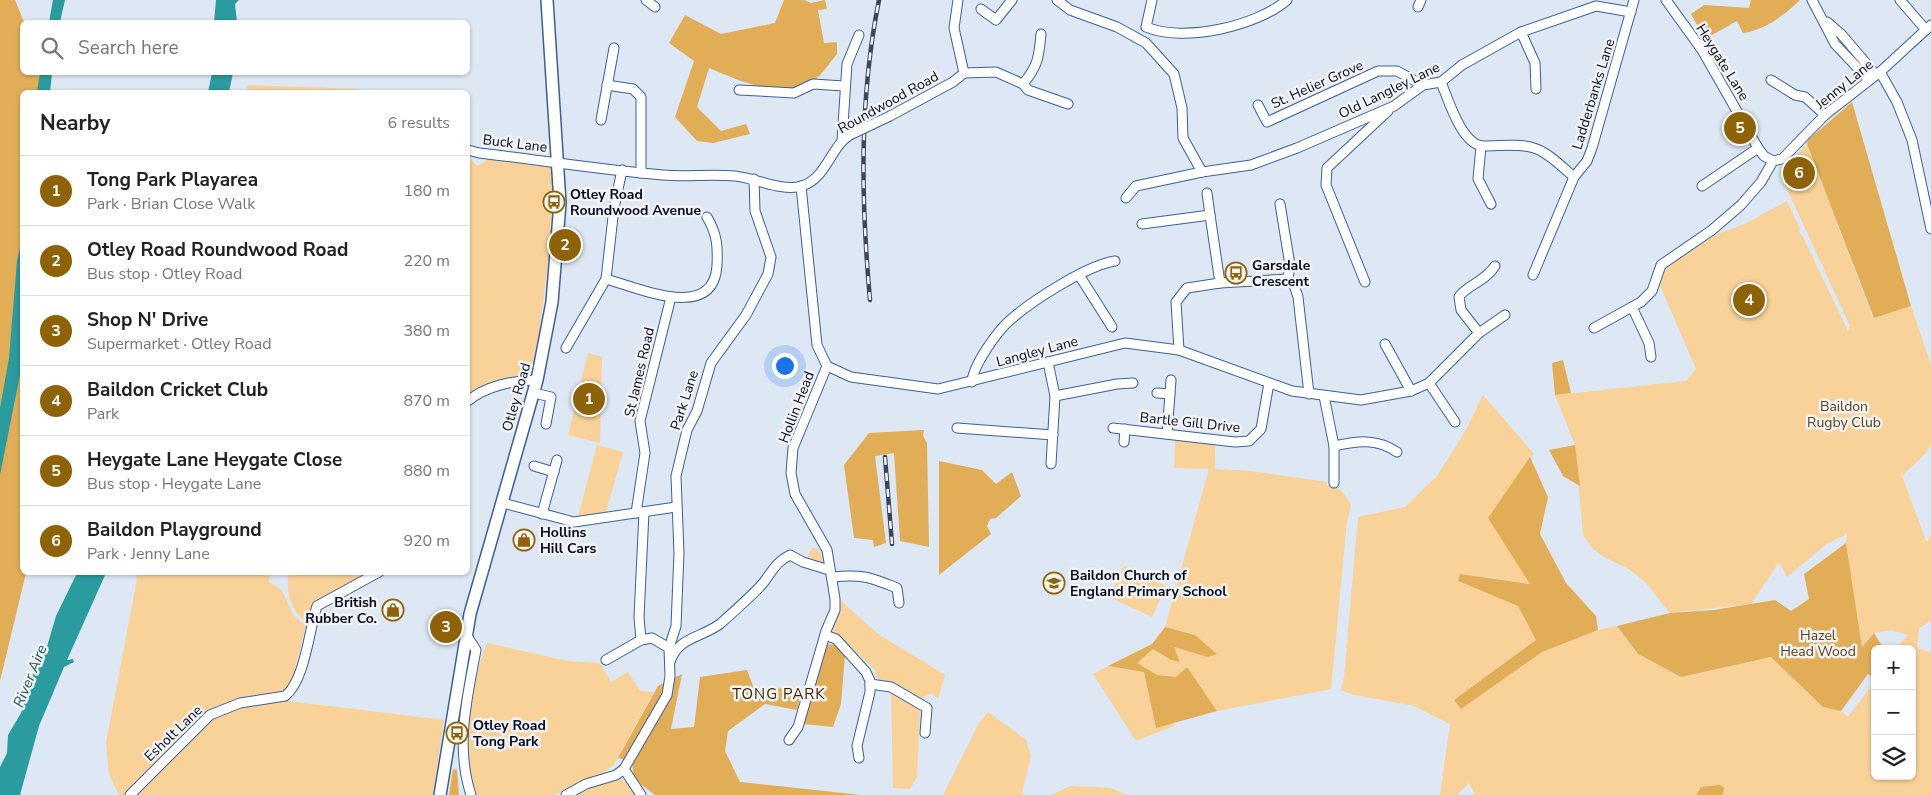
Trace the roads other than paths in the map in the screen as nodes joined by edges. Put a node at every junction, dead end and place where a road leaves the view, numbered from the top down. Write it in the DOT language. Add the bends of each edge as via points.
graph roads {
  1 [pos="548,0"];
  2 [pos="646,0"];
  3 [pos="958,0"];
  4 [pos="1012,0"];
  5 [pos="1057,0"];
  6 [pos="1152,0"];
  7 [pos="1287,0"];
  8 [pos="1634,0"];
  9 [pos="1666,0"];
  10 [pos="1812,0"];
  11 [pos="1900,0"];
  12 [pos="655,7"];
  13 [pos="981,9"];
  14 [pos="1631,12"];
  15 [pos="1928,28"];
  16 [pos="1521,32"];
  17 [pos="1040,34"];
  18 [pos="859,35"];
  19 [pos="614,48"];
  20 [pos="964,73"];
  21 [pos="1875,76"];
  22 [pos="1771,80"];
  23 [pos="1441,82"];
  24 [pos="1023,84"];
  25 [pos="607,85"];
  26 [pos="1423,85"];
  27 [pos="844,86"];
  28 [pos="1536,89"];
  29 [pos="739,90"];
  30 [pos="1068,104"];
  31 [pos="1258,105"];
  32 [pos="1394,106"];
  33 [pos="1825,115"];
  34 [pos="601,120"];
  35 [pos="846,138"];
  36 [pos="1481,146"];
  37 [pos="1758,148"];
  38 [pos="470,151"];
  39 [pos="1773,161"];
  40 [pos="559,162"];
  41 [pos="622,170"];
  42 [pos="1202,172"];
  43 [pos="641,173"];
  44 [pos="1574,177"];
  45 [pos="754,179"];
  46 [pos="801,186"];
  47 [pos="1702,186"];
  48 [pos="1207,193"];
  49 [pos="1126,198"];
  50 [pos="1280,204"];
  51 [pos="1491,204"];
  52 [pos="1210,215"];
  53 [pos="708,217"];
  54 [pos="1142,224"];
  55 [pos="1931,229"];
  56 [pos="1115,262"];
  57 [pos="1490,270"];
  58 [pos="1079,275"];
  59 [pos="1533,275"];
  60 [pos="606,279"];
  61 [pos="1288,279"];
  62 [pos="1365,282"];
  63 [pos="1220,283"];
  64 [pos="671,297"];
  65 [pos="1632,307"];
  66 [pos="1505,315"];
  67 [pos="1112,327"];
  68 [pos="1594,328"];
  69 [pos="1478,333"];
  70 [pos="1386,344"];
  71 [pos="566,348"];
  72 [pos="1179,350"];
  73 [pos="1651,357"];
  74 [pos="1048,362"];
  75 [pos="827,366"];
  76 [pos="537,380"];
  77 [pos="1171,380"];
  78 [pos="972,382"];
  79 [pos="1133,383"];
  80 [pos="1429,383"];
  81 [pos="1269,384"];
  82 [pos="1411,391"];
  83 [pos="534,393"];
  84 [pos="1157,393"];
  85 [pos="1170,394"];
  86 [pos="1309,394"];
  87 [pos="1055,396"];
  88 [pos="1324,396"];
  89 [pos="470,400"];
  90 [pos="1455,422"];
  91 [pos="546,424"];
  92 [pos="957,428"];
  93 [pos="1113,428"];
  94 [pos="1125,429"];
  95 [pos="1167,434"];
  96 [pos="1053,435"];
  97 [pos="1124,442"];
  98 [pos="1334,446"];
  99 [pos="1398,452"];
  100 [pos="557,460"];
  101 [pos="1051,464"];
  102 [pos="534,466"];
  103 [pos="554,472"];
  104 [pos="1334,483"];
  105 [pos="503,503"];
  106 [pos="676,507"];
  107 [pos="640,513"];
  108 [pos="542,514"];
  109 [pos="831,574"];
  110 [pos="374,575"];
  111 [pos="899,603"];
  112 [pos="825,635"];
  113 [pos="466,636"];
  114 [pos="641,640"];
  115 [pos="669,648"];
  116 [pos="606,660"];
  117 [pos="669,665"];
  118 [pos="870,684"];
  119 [pos="925,733"];
  120 [pos="790,740"];
  121 [pos="858,758"];
  122 [pos="622,774"];
  123 [pos="130,795"];
  124 [pos="440,795"];
  125 [pos="471,795"];
  126 [pos="566,795"];
  127 [pos="641,795"];
  1 -- 40 [label="main road, Otley Road"];
  2 -- 12 [label="street"];
  3 -- 20 [label="street" via="954,28"];
  4 -- 13 [label="street" via="996,20"];
  5 -- 42 [label="street" via="1070,10 1117,27 1146,43 1174,74 1182,108 1183,138"];
  6 -- 7 [label="street" via="1146,27 1155,31 1195,34 1239,24 1272,11"];
  8 -- 14 [label="street, Ladderbanks Lane"];
  9 -- 37 [label="street, Heygate Lane" via="1702,50"];
  10 -- 21 [label="street" via="1824,20 1842,35"];
  11 -- 15 [label="street"];
  14 -- 16 [label="street, Old Langley Lane" via="1596,6"];
  14 -- 44 [label="street, Ladderbanks Lane" via="1592,148 1587,161"];
  15 -- 21 [label="street, Jenny Lane"];
  16 -- 23 [label="street, Old Langley Lane" via="1462,65"];
  16 -- 28 [label="street" via="1535,63"];
  17 -- 24 [label="street" via="1039,58"];
  18 -- 27 [label="street" via="846,64"];
  19 -- 25 [label="street"];
  20 -- 24 [label="street" via="996,72"];
  20 -- 35 [label="street, Roundwood Road, bridge" via="953,82"];
  21 -- 33 [label="street, Jenny Lane"];
  21 -- 55 [label="street" via="1897,102 1912,140"];
  22 -- 33 [label="street" via="1805,98"];
  23 -- 26 [label="street, Old Langley Lane"];
  23 -- 36 [label="street" via="1467,137"];
  24 -- 30 [label="street" via="1028,90"];
  25 -- 34 [label="street"];
  25 -- 43 [label="street" via="633,89 641,97"];
  26 -- 31 [label="street, St. Helier Grove" via="1397,72 1378,72 1268,122"];
  26 -- 32 [label="street, Old Langley Lane"];
  27 -- 29 [label="street" via="812,84 794,93"];
  27 -- 35 [label="street"];
  32 -- 42 [label="street, Old Langley Lane" via="1251,165"];
  32 -- 62 [label="street" via="1327,168 1326,185"];
  33 -- 39 [label="street, Jenny Lane" via="1782,159"];
  35 -- 46 [label="street, Roundwood Road" via="827,166 813,180"];
  36 -- 44 [label="street" via="1510,144 1535,148"];
  36 -- 51 [label="street" via="1478,179"];
  37 -- 39 [label="street, Heygate Lane"];
  37 -- 47 [label="street"];
  38 -- 40 [label="street, Buck Lane"];
  39 -- 65 [label="street" via="1761,182 1741,204 1712,230 1661,265 1652,291"];
  40 -- 41 [label="street"];
  40 -- 76 [label="main road, Otley Road" via="557,259"];
  41 -- 43 [label="street"];
  41 -- 60 [label="street"];
  42 -- 49 [label="street, Old Langley Lane" via="1136,186"];
  43 -- 45 [label="street"];
  44 -- 59 [label="street, Ladderbanks Lane"];
  45 -- 46 [label="street"];
  45 -- 106 [label="street, Park Lane" via="754,211 771,257 768,274 746,315 711,363 697,411 687,430 676,476"];
  46 -- 75 [label="street" via="817,345"];
  48 -- 52 [label="street"];
  50 -- 61 [label="street" via="1290,265"];
  52 -- 54 [label="street"];
  52 -- 63 [label="street"];
  53 -- 64 [label="street" via="718,239 716,278 707,291 692,298"];
  56 -- 58 [label="street" via="1103,263"];
  57 -- 69 [label="street" via="1458,291 1461,310"];
  58 -- 67 [label="street"];
  58 -- 78 [label="street" via="1008,322 985,352 972,374"];
  60 -- 64 [label="street"];
  60 -- 71 [label="street"];
  61 -- 63 [label="street"];
  61 -- 86 [label="street" via="1298,297"];
  63 -- 72 [label="street" via="1187,288 1176,302"];
  64 -- 107 [label="street, St James Road" via="640,422 645,453"];
  65 -- 68 [label="street"];
  65 -- 73 [label="street" via="1649,343"];
  66 -- 69 [label="street, Langley Lane"];
  69 -- 80 [label="street, Langley Lane"];
  70 -- 82 [label="street"];
  72 -- 74 [label="street, Langley Lane" via="1125,343"];
  72 -- 81 [label="street, Langley Lane"];
  74 -- 78 [label="street, Langley Lane"];
  74 -- 87 [label="street"];
  75 -- 78 [label="street, Langley Lane" via="851,378 938,389"];
  75 -- 109 [label="street, Hollin Head" via="793,448 791,473 795,494 827,550"];
  76 -- 83 [label="main road, Otley Road"];
  76 -- 89 [label="street" via="487,390"];
  77 -- 85 [label="street"];
  79 -- 87 [label="street"];
  80 -- 82 [label="street, Langley Lane"];
  80 -- 90 [label="street"];
  81 -- 86 [label="street, Langley Lane"];
  81 -- 95 [label="street, Bartle Gill Drive" via="1261,429 1249,441"];
  82 -- 88 [label="street, Langley Lane" via="1361,400"];
  83 -- 91 [label="street" via="552,397"];
  83 -- 105 [label="main road, Otley Road"];
  84 -- 85 [label="street"];
  85 -- 95 [label="street"];
  86 -- 88 [label="street, Langley Lane"];
  87 -- 96 [label="street"];
  88 -- 98 [label="street"];
  92 -- 96 [label="street"];
  93 -- 94 [label="street, Bartle Gill Drive"];
  94 -- 95 [label="street, Bartle Gill Drive"];
  94 -- 97 [label="street, Bartle Gill Drive"];
  96 -- 101 [label="street"];
  98 -- 99 [label="street" via="1365,440 1385,444"];
  98 -- 104 [label="street"];
  100 -- 103 [label="street"];
  102 -- 103 [label="street"];
  103 -- 108 [label="street"];
  105 -- 108 [label="street"];
  105 -- 113 [label="main road, Otley Road" via="484,561"];
  106 -- 107 [label="street"];
  106 -- 115 [label="street, Park Lane" via="679,553 676,626"];
  107 -- 108 [label="street" via="574,522"];
  107 -- 114 [label="street, St James Road"];
  109 -- 111 [label="street" via="858,575 897,588"];
  109 -- 112 [label="street, Hollin Head" via="835,610"];
  109 -- 117 [label="street" via="790,555 782,559 764,582 719,624 686,640"];
  110 -- 123 [label="street, Esholt Lane" via="317,606 300,671 290,692 285,696 230,706 210,715"];
  112 -- 118 [label="street" via="836,639 866,672"];
  112 -- 120 [label="street, Hollin Head" via="798,727"];
  113 -- 124 [label="main road, Otley Road"];
  113 -- 125 [label="street" via="476,650 462,737 462,760"];
  114 -- 115 [label="street" via="652,638"];
  114 -- 116 [label="street"];
  115 -- 117 [label="street, Park Lane"];
  117 -- 122 [label="street, Park Lane" via="667,695"];
  118 -- 119 [label="street" via="891,687 927,708"];
  118 -- 121 [label="street"];
  122 -- 126 [label="street" via="586,784"];
  122 -- 127 [label="street"];
}
